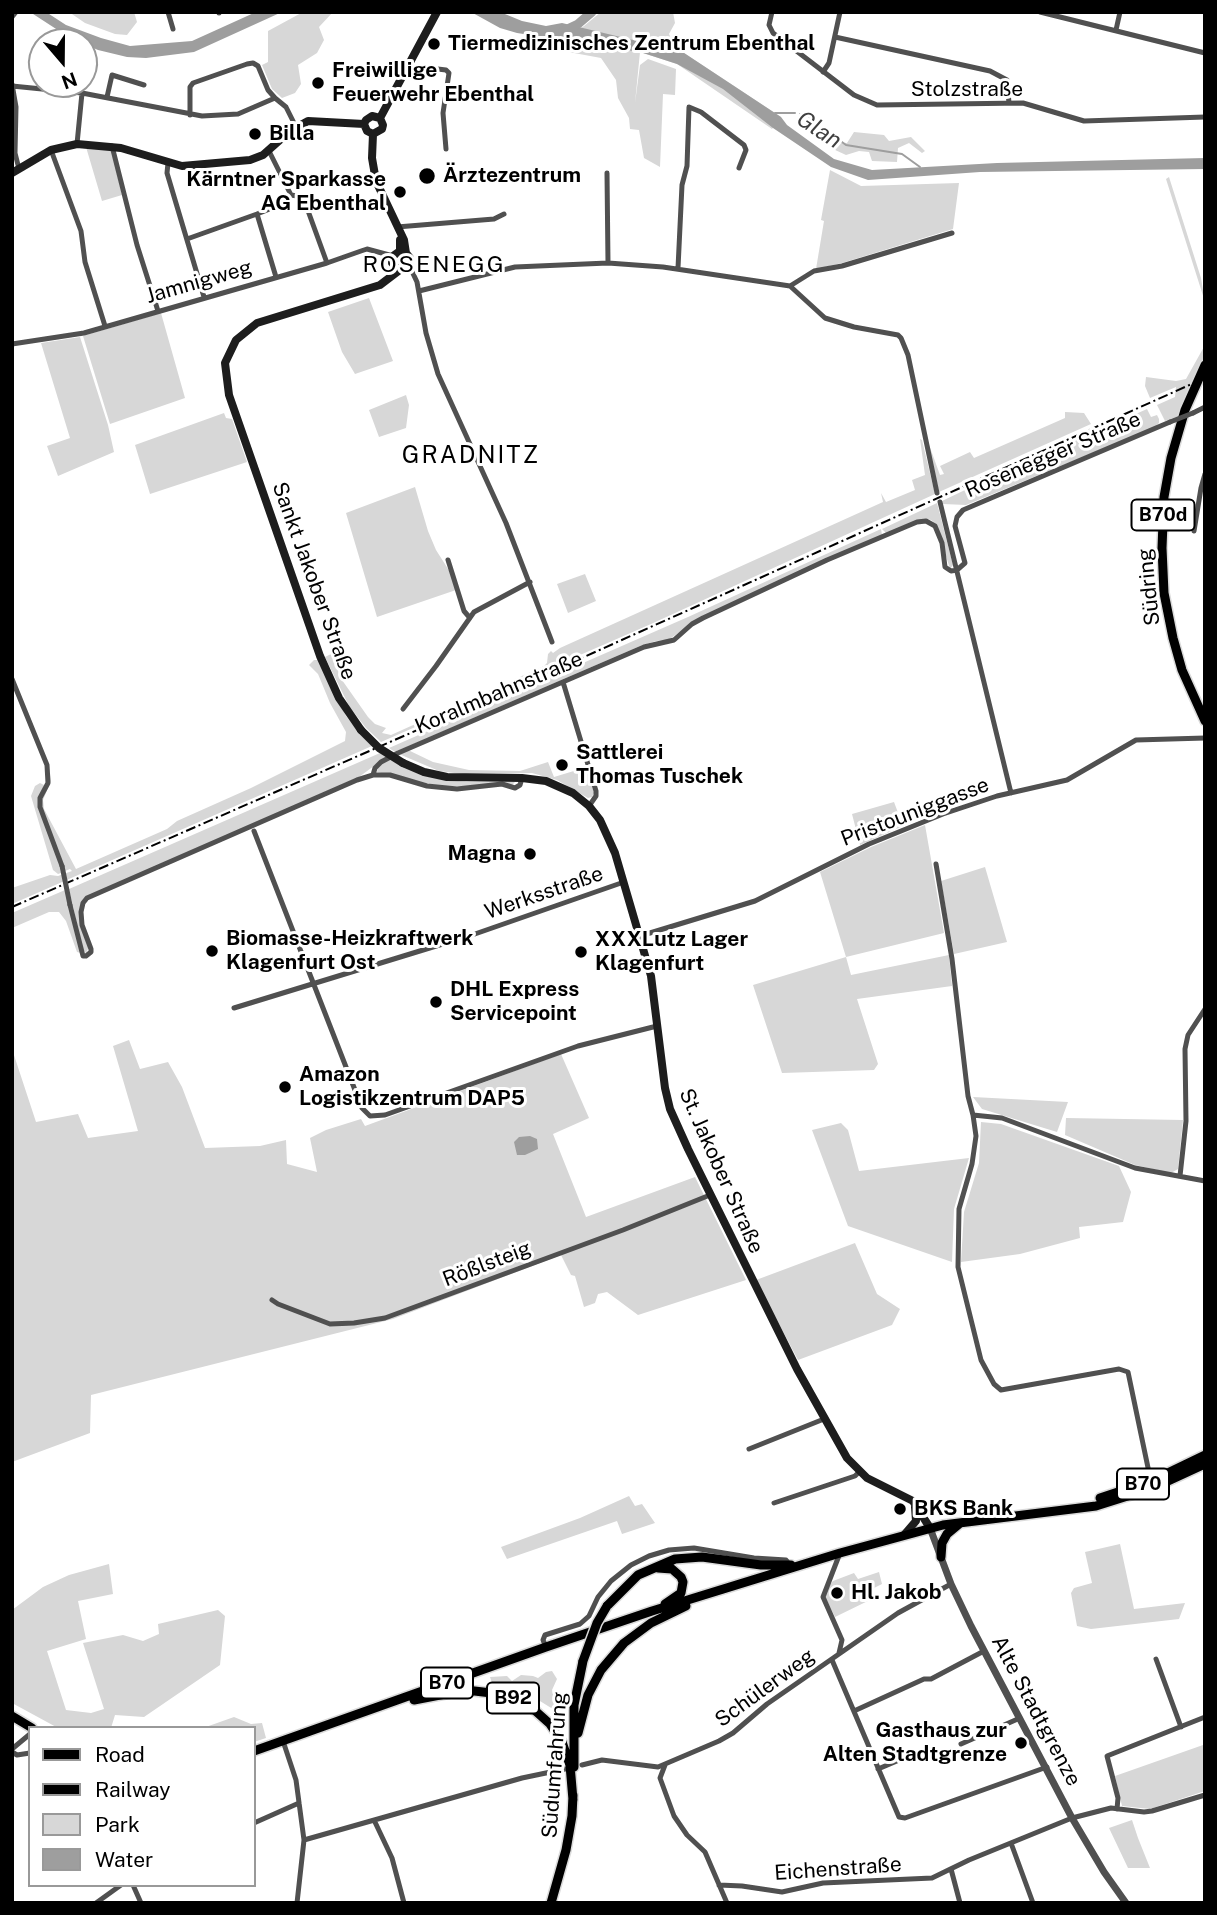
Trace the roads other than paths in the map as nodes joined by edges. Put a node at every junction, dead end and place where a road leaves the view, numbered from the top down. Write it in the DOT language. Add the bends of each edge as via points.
graph roads {
  1 [pos="168,12"];
  2 [pos="437,12"];
  3 [pos="772,12"];
  4 [pos="840,12"];
  5 [pos="1040,12"];
  6 [pos="1120,12"];
  7 [pos="1066,15"];
  8 [pos="173,29"];
  9 [pos="1116,30"];
  10 [pos="835,37"];
  11 [pos="1205,53"];
  12 [pos="421,67"];
  13 [pos="824,72"];
  14 [pos="12,85"];
  15 [pos="144,85"];
  16 [pos="98,96"];
  17 [pos="107,97"];
  18 [pos="82,98"];
  19 [pos="275,98"];
  20 [pos="1009,103"];
  21 [pos="190,115"];
  22 [pos="1205,117"];
  23 [pos="380,118"];
  24 [pos="364,124"];
  25 [pos="296,127"];
  26 [pos="373,134"];
  27 [pos="14,141"];
  28 [pos="77,144"];
  29 [pos="112,146"];
  30 [pos="446,149"];
  31 [pos="51,150"];
  32 [pos="269,151"];
  33 [pos="168,163"];
  34 [pos="740,168"];
  35 [pos="16,171"];
  36 [pos="607,173"];
  37 [pos="291,195"];
  38 [pos="257,214"];
  39 [pos="504,214"];
  40 [pos="397,227"];
  41 [pos="952,233"];
  42 [pos="187,239"];
  43 [pos="400,253"];
  44 [pos="327,262"];
  45 [pos="608,263"];
  46 [pos="401,267"];
  47 [pos="678,268"];
  48 [pos="275,277"];
  49 [pos="790,286"];
  50 [pos="419,291"];
  51 [pos="205,297"];
  52 [pos="158,310"];
  53 [pos="104,326"];
  54 [pos="12,345"];
  55 [pos="1205,365"];
  56 [pos="1205,407"];
  57 [pos="1205,474"];
  58 [pos="1203,489"];
  59 [pos="937,493"];
  60 [pos="940,502"];
  61 [pos="1194,531"];
  62 [pos="448,560"];
  63 [pos="957,570"];
  64 [pos="530,582"];
  65 [pos="470,618"];
  66 [pos="552,642"];
  67 [pos="12,679"];
  68 [pos="563,682"];
  69 [pos="403,709"];
  70 [pos="1205,721"];
  71 [pos="1204,738"];
  72 [pos="373,775"];
  73 [pos="522,778"];
  74 [pos="1011,793"];
  75 [pos="589,806"];
  76 [pos="254,831"];
  77 [pos="936,864"];
  78 [pos="624,882"];
  79 [pos="640,936"];
  80 [pos="313,984"];
  81 [pos="234,1008"];
  82 [pos="1205,1009"];
  83 [pos="657,1026"];
  84 [pos="973,1115"];
  85 [pos="1180,1176"];
  86 [pos="1205,1181"];
  87 [pos="710,1195"];
  88 [pos="272,1300"];
  89 [pos="824,1419"];
  90 [pos="749,1449"];
  91 [pos="1205,1455"];
  92 [pos="1205,1464"];
  93 [pos="1177,1469"];
  94 [pos="859,1472"];
  95 [pos="1174,1480"];
  96 [pos="1152,1484"];
  97 [pos="913,1502"];
  98 [pos="774,1503"];
  99 [pos="962,1523"];
  100 [pos="930,1528"];
  101 [pos="904,1535"];
  102 [pos="840,1553"];
  103 [pos="941,1557"];
  104 [pos="790,1565"];
  105 [pos="803,1565"];
  106 [pos="649,1569"];
  107 [pos="951,1584"];
  108 [pos="709,1595"];
  109 [pos="653,1611"];
  110 [pos="842,1640"];
  111 [pos="852,1645"];
  112 [pos="546,1647"];
  113 [pos="984,1651"];
  114 [pos="839,1653"];
  115 [pos="1156,1659"];
  116 [pos="832,1660"];
  117 [pos="388,1705"];
  118 [pos="854,1711"];
  119 [pos="12,1716"];
  120 [pos="1205,1717"];
  121 [pos="1020,1718"];
  122 [pos="29,1726"];
  123 [pos="1181,1727"];
  124 [pos="28,1736"];
  125 [pos="284,1741"];
  126 [pos="961,1744"];
  127 [pos="574,1748"];
  128 [pos="12,1750"];
  129 [pos="256,1750"];
  130 [pos="28,1753"];
  131 [pos="911,1755"];
  132 [pos="582,1765"];
  133 [pos="665,1765"];
  134 [pos="653,1767"];
  135 [pos="1047,1767"];
  136 [pos="565,1769"];
  137 [pos="878,1769"];
  138 [pos="660,1777"];
  139 [pos="1205,1795"];
  140 [pos="573,1800"];
  141 [pos="299,1803"];
  142 [pos="1118,1809"];
  143 [pos="1072,1818"];
  144 [pos="374,1820"];
  145 [pos="256,1822"];
  146 [pos="304,1840"];
  147 [pos="1011,1843"];
  148 [pos="951,1869"];
  149 [pos="719,1885"];
  150 [pos="118,1887"];
  151 [pos="134,1887"];
  152 [pos="96,1903"];
  153 [pos="141,1903"];
  154 [pos="297,1903"];
  155 [pos="404,1903"];
  156 [pos="551,1903"];
  157 [pos="727,1903"];
  158 [pos="960,1903"];
  159 [pos="1033,1903"];
  160 [pos="1126,1903"];
  1 -- 8 [label="street"];
  2 -- 23 [label="main road"];
  3 -- 13 [label="street, Stolzstraße" via="771,30"];
  4 -- 10 [label="street"];
  5 -- 7 [label="street"];
  6 -- 9 [label="street"];
  7 -- 9 [label="street"];
  9 -- 11 [label="street"];
  10 -- 13 [label="street"];
  10 -- 20 [label="street" via="990,71 1007,80"];
  12 -- 30 [label="street" via="449,73 443,113"];
  13 -- 20 [label="street, Stolzstraße" via="854,95 877,105"];
  14 -- 27 [label="street"];
  15 -- 17 [label="street" via="112,75"];
  16 -- 17 [label="street"];
  17 -- 21 [label="street"];
  18 -- 28 [label="street"];
  19 -- 21 [label="street" via="238,114"];
  19 -- 21 [label="street" via="258,66 247,64 193,83"];
  19 -- 25 [label="street"];
  20 -- 22 [label="street, Stolzstraße" via="1030,104 1083,121"];
  23 -- 24 [label="main road" via="368,117"];
  23 -- 26 [label="main road" via="382,129"];
  24 -- 25 [label="main road" via="314,120"];
  24 -- 26 [label="main road"];
  25 -- 32 [label="main road"];
  26 -- 40 [label="main road" via="374,174"];
  27 -- 35 [label="street"];
  28 -- 29 [label="main road"];
  28 -- 31 [label="main road"];
  29 -- 33 [label="main road"];
  29 -- 52 [label="street"];
  31 -- 35 [label="main road"];
  31 -- 53 [label="street" via="81,231"];
  32 -- 33 [label="main road" via="250,160 191,166"];
  32 -- 37 [label="street"];
  33 -- 42 [label="street"];
  34 -- 47 [label="street" via="747,150 744,145 689,107"];
  36 -- 45 [label="street"];
  37 -- 38 [label="street" via="285,203"];
  37 -- 44 [label="street" via="303,197"];
  38 -- 42 [label="street"];
  38 -- 48 [label="street"];
  39 -- 40 [label="street" via="494,219"];
  40 -- 43 [label="main road" via="404,240"];
  41 -- 49 [label="street" via="814,271"];
  42 -- 51 [label="street"];
  43 -- 44 [label="street, Jamnigweg" via="367,249"];
  43 -- 46 [label="main road"];
  43 -- 46 [label="main road" via="410,258"];
  44 -- 48 [label="street, Jamnigweg"];
  45 -- 47 [label="street"];
  45 -- 50 [label="street" via="515,267"];
  46 -- 50 [label="street" via="414,273"];
  46 -- 73 [label="main road, Sankt Jakober Straße, bridge" via="370,288 248,329 225,363 229,395 323,664 338,698 361,730 379,748 431,774"];
  47 -- 49 [label="street"];
  48 -- 51 [label="street, Jamnigweg"];
  49 -- 59 [label="street, Rosenegger Straße" via="825,318 901,338"];
  50 -- 64 [label="street" via="438,374"];
  51 -- 52 [label="street, Jamnigweg"];
  52 -- 53 [label="street, Jamnigweg"];
  53 -- 54 [label="street, Jamnigweg" via="78,335"];
  55 -- 70 [label="main road, Südring / B70d" via="1171,458 1161,548 1173,638"];
  56 -- 63 [label="street, Rosenegger Straße, bridge" via="963,510 955,526 965,564"];
  57 -- 58 [label="street"];
  58 -- 61 [label="street"];
  60 -- 63 [label="street, Rosenegger Straße"];
  62 -- 65 [label="street"];
  63 -- 68 [label="street, Koralmbahnstraße" via="945,567 935,526 929,521 917,522 698,620 674,640 649,645"];
  63 -- 74 [label="street"];
  64 -- 65 [label="street"];
  64 -- 66 [label="street"];
  65 -- 69 [label="street"];
  67 -- 72 [label="street, Koralmbahnstraße, bridge" via="48,770 40,807 62,866 83,956 89,955 91,948 81,908 90,897"];
  68 -- 72 [label="street, Koralmbahnstraße" via="386,759"];
  68 -- 75 [label="street" via="597,791"];
  71 -- 74 [label="street, Pristouniggasse" via="1136,740 1067,780"];
  72 -- 73 [label="street" via="394,775 451,789 499,784 514,788"];
  73 -- 75 [label="main road, Sankt Jakober Straße" via="558,785"];
  74 -- 79 [label="street, Pristouniggasse" via="869,844 755,901"];
  75 -- 78 [label="main road, St. Jakober Straße" via="608,834"];
  76 -- 80 [label="street"];
  77 -- 84 [label="street"];
  78 -- 79 [label="main road, St. Jakober Straße"];
  78 -- 80 [label="street, Werksstraße"];
  79 -- 83 [label="main road, St. Jakober Straße"];
  80 -- 81 [label="street, Werksstraße"];
  80 -- 83 [label="street" via="362,1108 370,1116 385,1115 578,1046"];
  82 -- 85 [label="street" via="1188,1035 1185,1049 1186,1121"];
  83 -- 87 [label="main road, St. Jakober Straße" via="670,1109"];
  84 -- 85 [label="street" via="1002,1118 1135,1168"];
  84 -- 96 [label="street" via="976,1136 959,1209 958,1267 981,1360 1001,1390 1119,1369 1128,1372"];
  85 -- 86 [label="street"];
  87 -- 88 [label="street, Rößlsteig" via="385,1318 330,1324"];
  87 -- 89 [label="main road, St. Jakober Straße"];
  89 -- 90 [label="street"];
  89 -- 94 [label="main road, St. Jakober Straße"];
  91 -- 93 [label="main road, B70"];
  92 -- 95 [label="main road, B70"];
  93 -- 95 [label="main road"];
  93 -- 96 [label="main road, B70"];
  94 -- 97 [label="main road, St. Jakober Straße"];
  94 -- 98 [label="street"];
  95 -- 96 [label="main road, B70"];
  96 -- 99 [label="main road, B70" via="1105,1503"];
  97 -- 100 [label="main road, St. Jakober Straße"];
  97 -- 101 [label="main road" via="916,1521"];
  99 -- 100 [label="main road, B70"];
  99 -- 103 [label="main road" via="947,1534"];
  100 -- 101 [label="main road, B70"];
  100 -- 103 [label="street, Alte Stadtgrenze"];
  101 -- 102 [label="main road, B70"];
  102 -- 105 [label="main road, B70"];
  102 -- 110 [label="street" via="823,1597"];
  103 -- 107 [label="street, Alte Stadtgrenze"];
  104 -- 105 [label="main road, Südumfahrung / B92"];
  104 -- 106 [label="main road, Südumfahrung / B92" via="688,1557"];
  104 -- 112 [label="street" via="786,1560 694,1548 649,1556 611,1581 585,1620 545,1635"];
  105 -- 108 [label="main road, B70"];
  106 -- 109 [label="main road" via="672,1569 683,1582 676,1598"];
  106 -- 127 [label="main road, Südumfahrung / B92, bridge" via="628,1583 597,1623 574,1705"];
  107 -- 111 [label="street, Schülerweg"];
  107 -- 113 [label="street, Alte Stadtgrenze"];
  108 -- 109 [label="main road, B70"];
  108 -- 127 [label="main road, B92" via="651,1623 624,1643 601,1670 588,1695"];
  109 -- 112 [label="main road, B70"];
  110 -- 111 [label="street"];
  110 -- 114 [label="street"];
  111 -- 114 [label="street, Schülerweg"];
  112 -- 117 [label="main road, B70"];
  113 -- 118 [label="street"];
  113 -- 121 [label="street, Alte Stadtgrenze"];
  114 -- 116 [label="street, Schülerweg"];
  115 -- 123 [label="street"];
  116 -- 118 [label="street"];
  116 -- 133 [label="street, Schülerweg" via="733,1732"];
  117 -- 125 [label="main road, B70"];
  117 -- 140 [label="main road, B92" via="466,1690 500,1693 519,1701 541,1714 562,1742 570,1765"];
  118 -- 137 [label="street"];
  119 -- 122 [label="main road"];
  120 -- 123 [label="street"];
  121 -- 126 [label="street"];
  121 -- 135 [label="street, Alte Stadtgrenze"];
  123 -- 142 [label="street" via="1107,1756"];
  124 -- 128 [label="street"];
  125 -- 129 [label="main road, B70"];
  125 -- 141 [label="street"];
  127 -- 140 [label="main road, Südumfahrung / B92"];
  128 -- 130 [label="street" via="17,1755"];
  131 -- 137 [label="street"];
  132 -- 134 [label="street, Schülerweg" via="602,1760"];
  133 -- 134 [label="street, Schülerweg"];
  133 -- 138 [label="street"];
  134 -- 138 [label="street"];
  135 -- 137 [label="street" via="902,1818"];
  135 -- 143 [label="street, Alte Stadtgrenze"];
  136 -- 144 [label="street"];
  138 -- 149 [label="street" via="676,1820 705,1852"];
  139 -- 142 [label="street, Eichenstraße" via="1152,1811"];
  140 -- 156 [label="main road, Südumfahrung / B92" via="566,1850"];
  141 -- 145 [label="street"];
  141 -- 146 [label="street"];
  142 -- 143 [label="street, Eichenstraße"];
  143 -- 147 [label="street, Eichenstraße"];
  143 -- 160 [label="street, Alte Stadtgrenze"];
  144 -- 146 [label="street"];
  144 -- 155 [label="street" via="392,1858"];
  146 -- 154 [label="street"];
  147 -- 148 [label="street, Eichenstraße"];
  147 -- 159 [label="street"];
  148 -- 149 [label="street, Eichenstraße" via="932,1878 823,1883 782,1892"];
  148 -- 158 [label="street"];
  149 -- 157 [label="street"];
  150 -- 152 [label="street"];
  151 -- 153 [label="street"];
}
